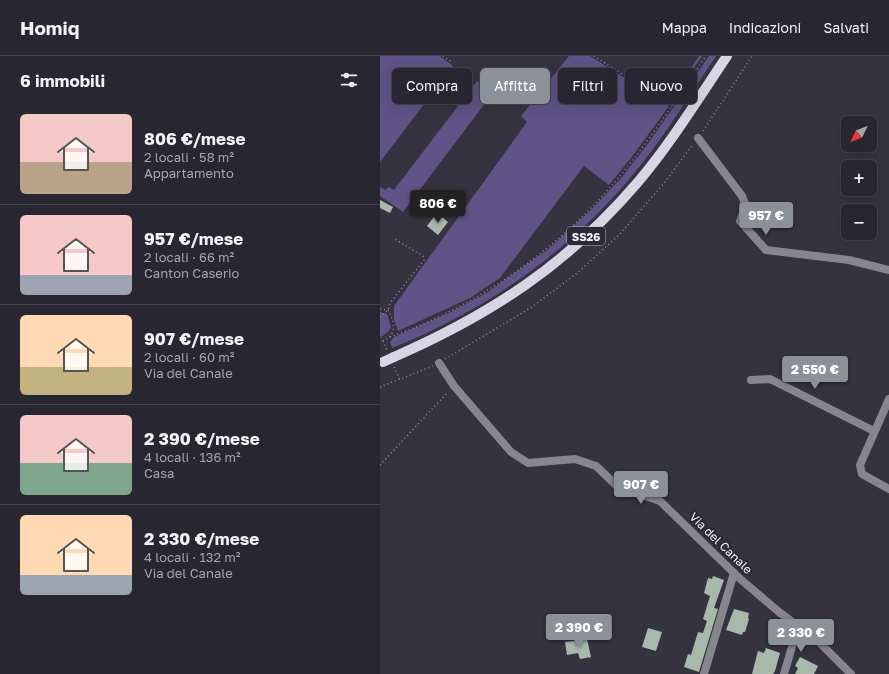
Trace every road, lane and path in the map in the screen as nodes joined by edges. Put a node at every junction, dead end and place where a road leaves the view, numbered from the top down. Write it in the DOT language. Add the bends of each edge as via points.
graph roads {
  1 [pos="443,56"];
  2 [pos="594,56"];
  3 [pos="706,56"];
  4 [pos="726,56"];
  5 [pos="452,63"];
  6 [pos="672,106"];
  7 [pos="698,138"];
  8 [pos="393,238"];
  9 [pos="889,270"];
  10 [pos="380,309"];
  11 [pos="388,310"];
  12 [pos="380,317"];
  13 [pos="390,337"];
  14 [pos="380,342"];
  15 [pos="381,363"];
  16 [pos="438,363"];
  17 [pos="751,380"];
  18 [pos="454,386"];
  19 [pos="380,387"];
  20 [pos="889,399"];
  21 [pos="874,431"];
  22 [pos="380,465"];
  23 [pos="889,489"];
  24 [pos="734,573"];
  25 [pos="798,626"];
  26 [pos="704,674"];
  27 [pos="784,674"];
  28 [pos="851,674"];
  1 -- 5 [label="path"];
  2 -- 6 [label="path"];
  3 -- 6 [label="path"];
  4 -- 15 [label="main road, SS26, bridge" via="653,164 613,210 578,244 540,275 484,312 438,338"];
  6 -- 13 [label="path" via="632,162 598,201 538,255 477,297"];
  7 -- 9 [label="street" via="742,196 746,206 740,221 766,250 849,260"];
  8 -- 11 [label="path" via="422,256 424,260 390,303"];
  10 -- 11 [label="path"];
  11 -- 12 [label="path"];
  11 -- 13 [label="path" via="394,326"];
  13 -- 14 [label="path"];
  16 -- 18 [label="street, Via del Canale"];
  16 -- 19 [label="path"];
  17 -- 21 [label="street" via="770,379"];
  18 -- 22 [label="path"];
  18 -- 24 [label="street, Via del Canale" via="511,452 528,463 576,459 596,466 617,486 660,501"];
  20 -- 21 [label="street"];
  21 -- 23 [label="street" via="860,465 862,474"];
  24 -- 25 [label="street, Via del Canale"];
  24 -- 26 [label="street"];
  25 -- 27 [label="street"];
  25 -- 28 [label="street, Via del Canale" via="819,642"];
}
